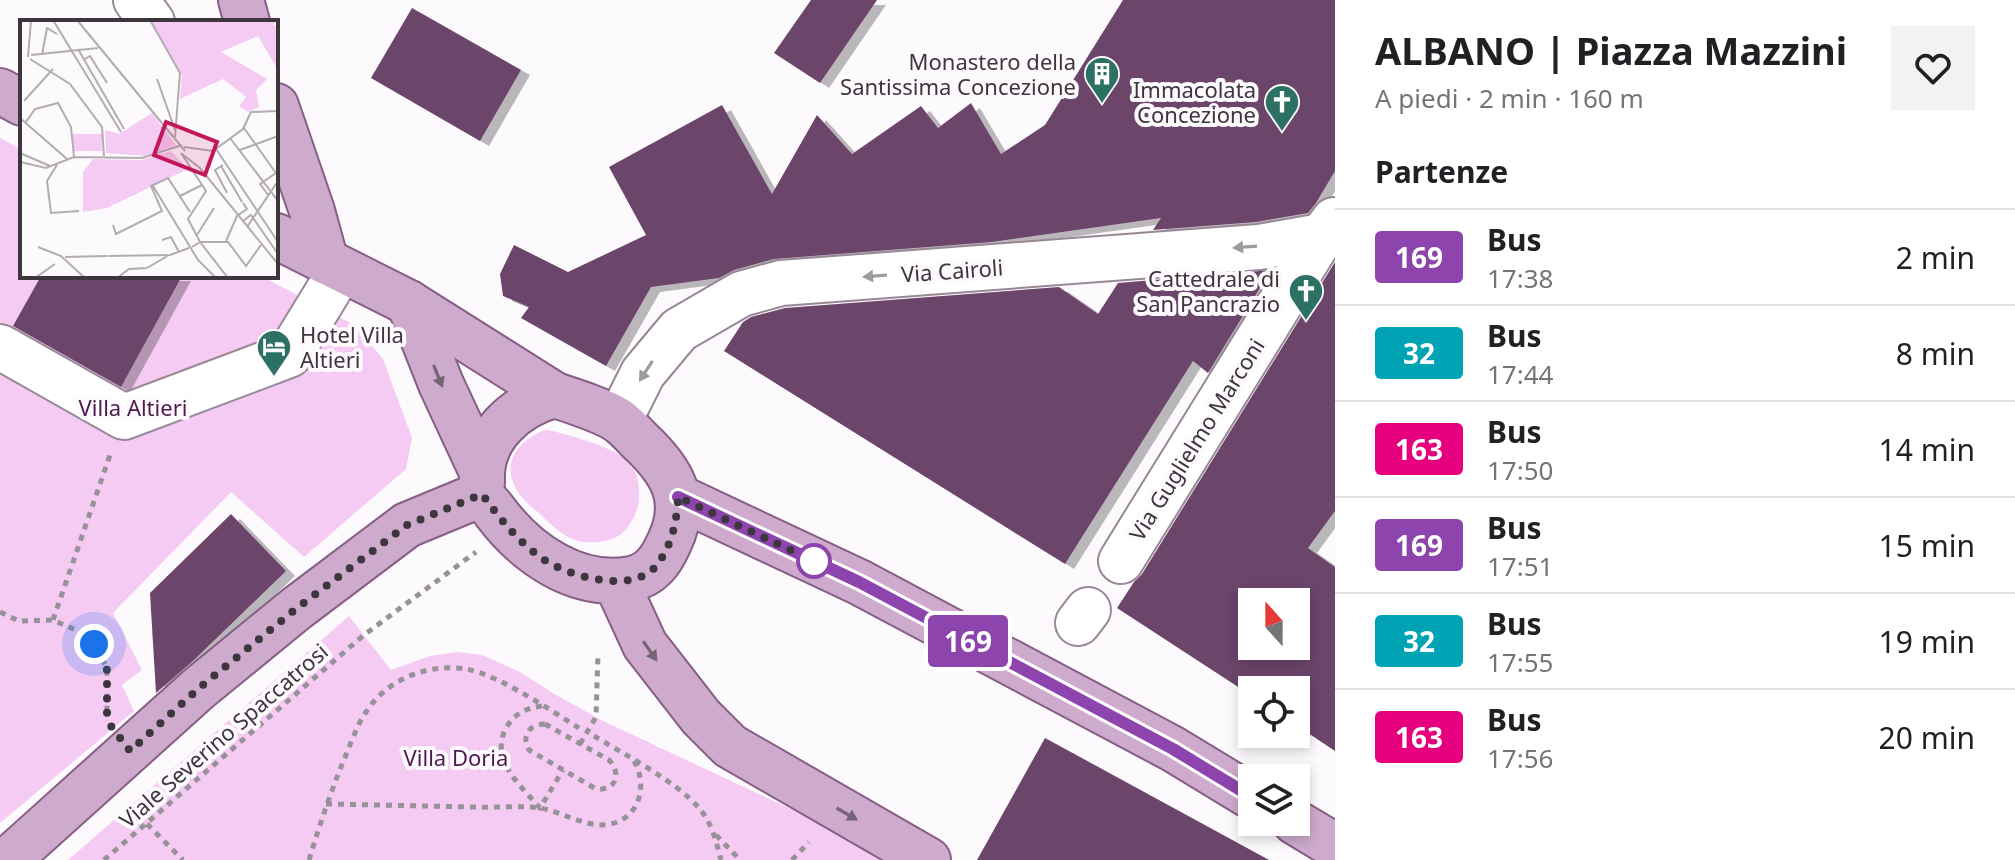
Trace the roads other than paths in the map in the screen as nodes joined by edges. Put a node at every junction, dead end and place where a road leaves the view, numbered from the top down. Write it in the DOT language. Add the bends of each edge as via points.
graph roads {
  1 [pos="136,0"];
  2 [pos="241,0"];
  3 [pos="151,20"];
  4 [pos="246,20"];
  5 [pos="0,91"];
  6 [pos="20,102"];
  7 [pos="278,112"];
  8 [pos="1329,227"];
  9 [pos="278,237"];
  10 [pos="334,266"];
  11 [pos="409,303"];
  12 [pos="0,347"];
  13 [pos="555,395"];
  14 [pos="619,421"];
  15 [pos="482,482"];
  16 [pos="678,497"];
  17 [pos="1121,561"];
  18 [pos="616,582"];
  19 [pos="1238,788"];
  20 [pos="1310,831"];
  21 [pos="1335,846"];
  22 [pos="8,860"];
  23 [pos="928,860"];
  1 -- 3 [label="street"];
  2 -- 4 [label="main road"];
  5 -- 6 [label="main road"];
  7 -- 10 [label="main road"];
  8 -- 14 [label="street, Via Cairoli, one-way" via="1259,247 781,283 741,294 679,330 643,373"];
  8 -- 17 [label="street, Via Guglielmo Marconi"];
  9 -- 10 [label="main road"];
  10 -- 11 [label="main road"];
  10 -- 12 [label="street" via="289,355 124,417"];
  11 -- 13 [label="main road"];
  11 -- 15 [label="main road, one-way"];
  13 -- 14 [label="main road"];
  13 -- 15 [label="main road" via="531,404 501,427 491,441"];
  14 -- 16 [label="main road" via="653,452"];
  15 -- 18 [label="main road" via="508,529 548,562 580,577"];
  15 -- 22 [label="main road" via="407,525 297,608 198,689"];
  16 -- 18 [label="main road" via="670,543 655,568"];
  16 -- 19 [label="main road" via="859,582"];
  18 -- 23 [label="main road, one-way" via="645,645 730,746"];
  20 -- 21 [label="main road"];
}
